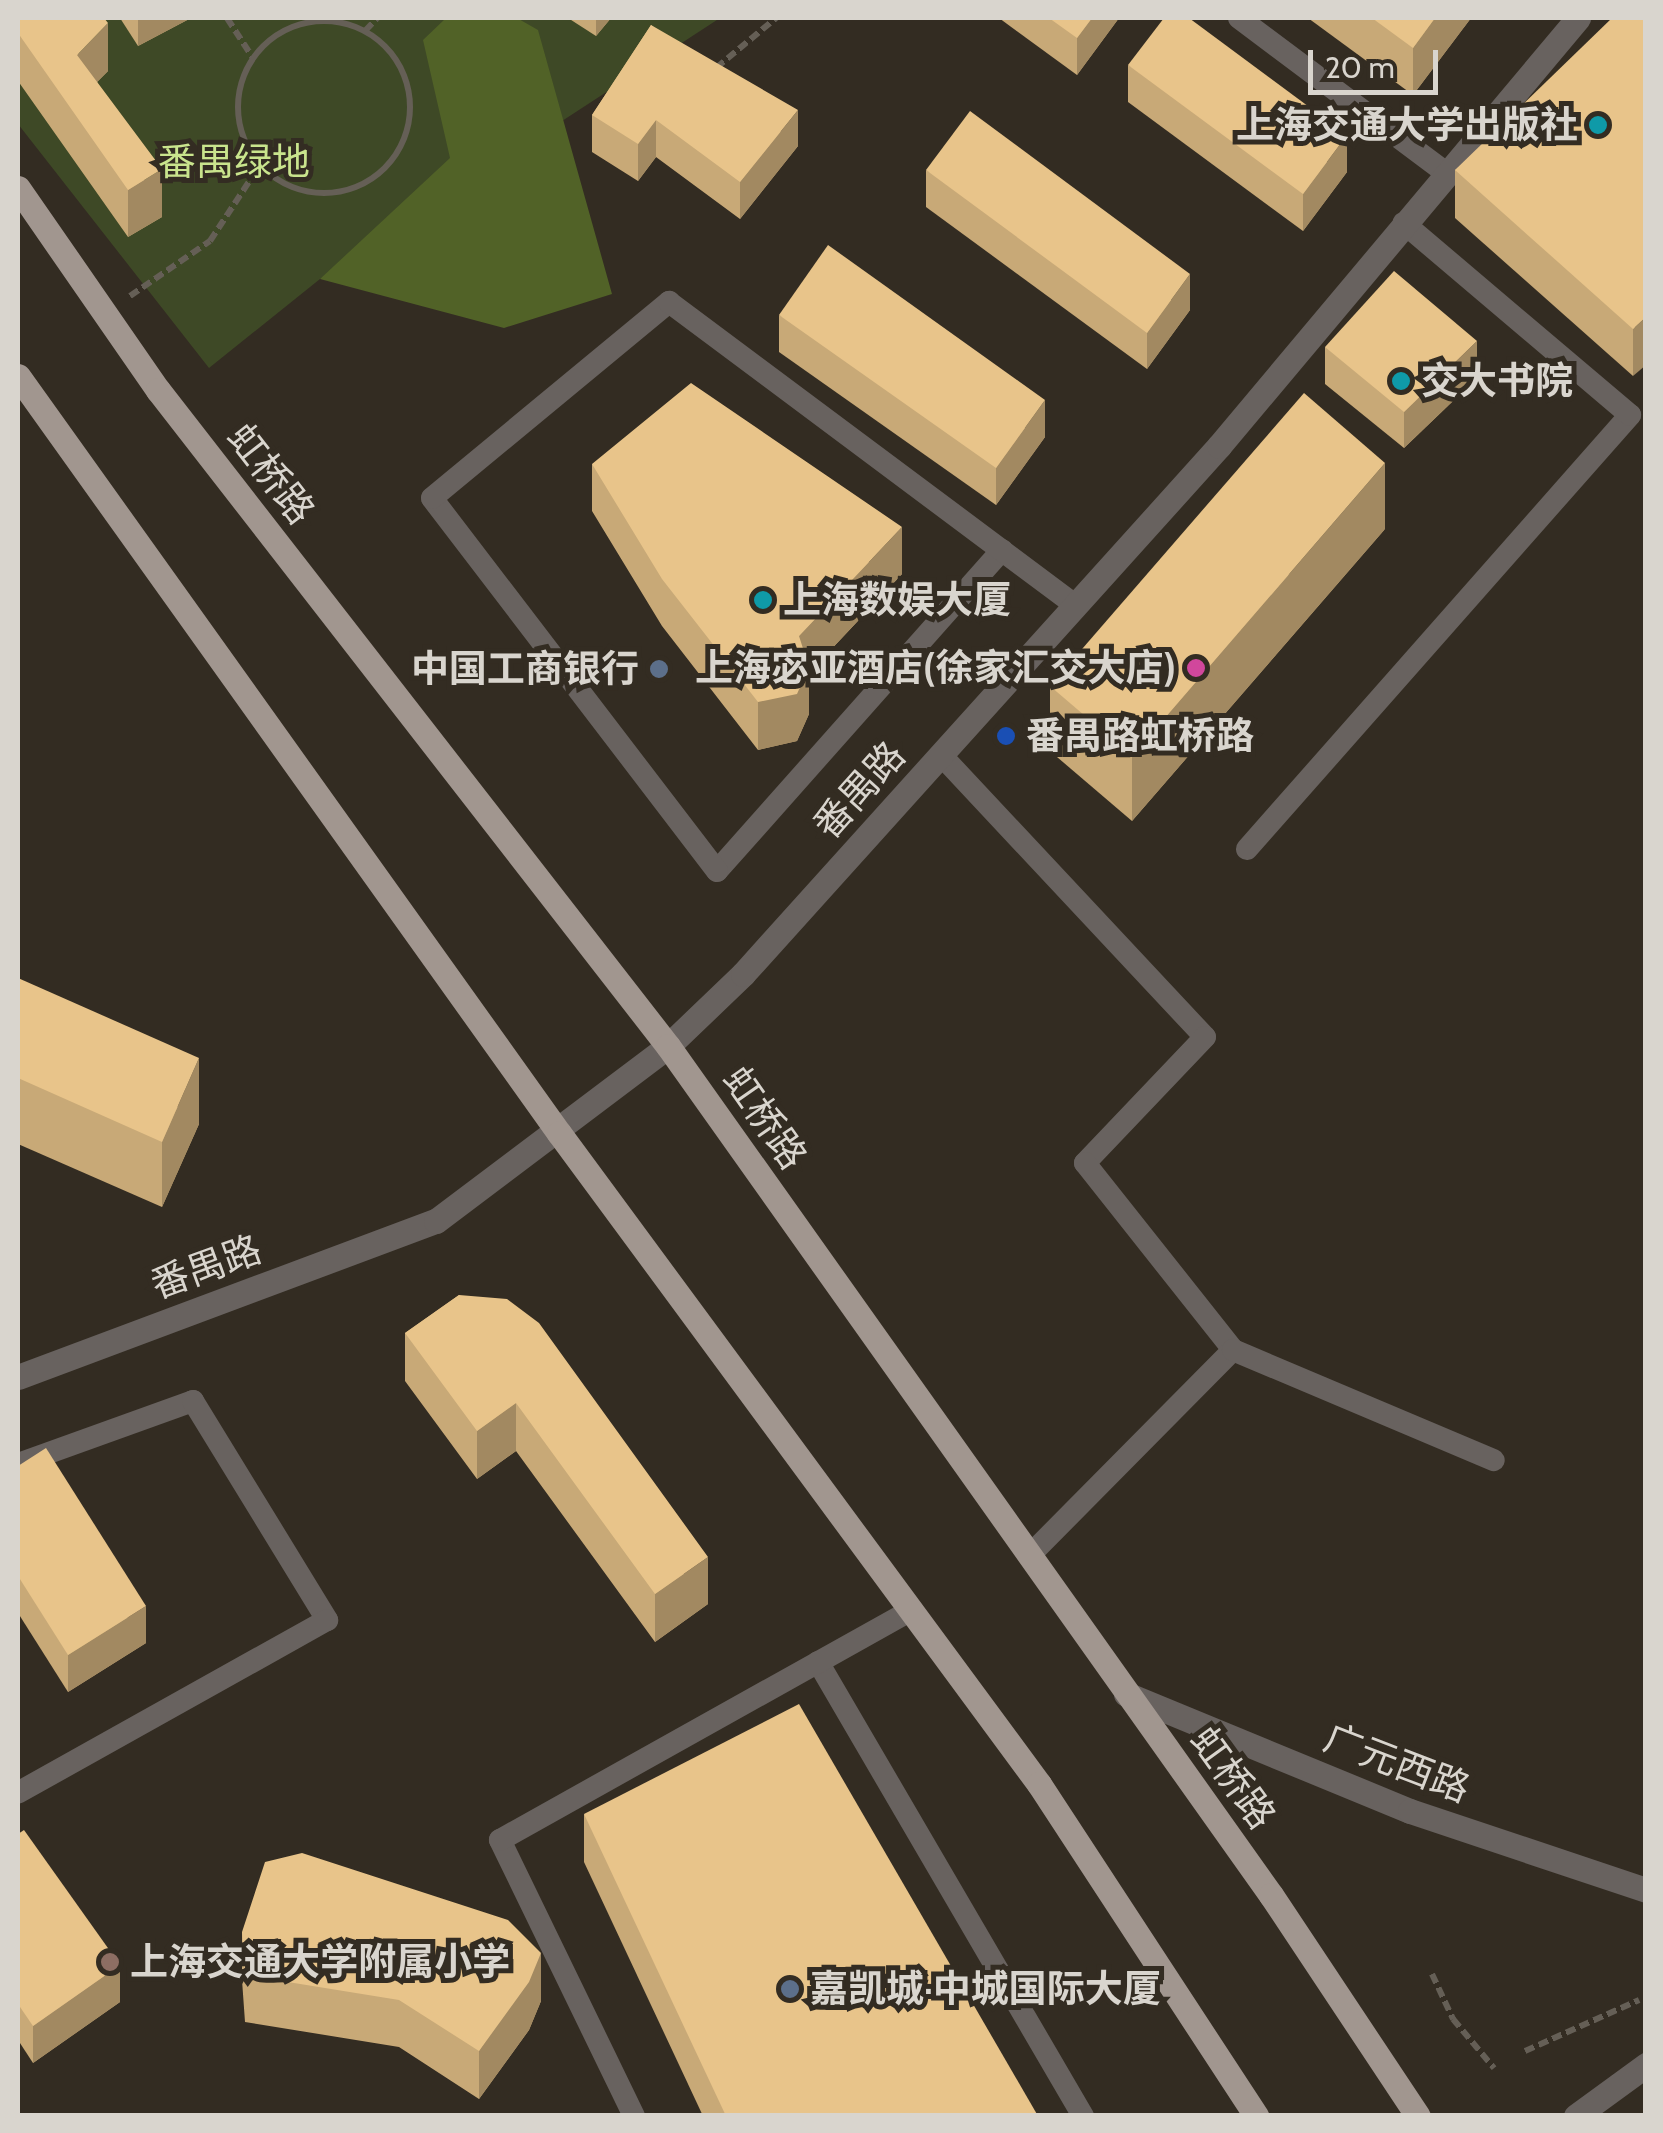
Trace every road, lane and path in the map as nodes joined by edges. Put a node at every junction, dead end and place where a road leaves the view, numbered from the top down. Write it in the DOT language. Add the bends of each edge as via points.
graph roads {
  1 [pos="228,18"];
  2 [pos="378,18"];
  3 [pos="776,18"];
  4 [pos="1239,18"];
  5 [pos="1578,18"];
  6 [pos="364,30"];
  7 [pos="253,58"];
  8 [pos="700,78"];
  9 [pos="260,164"];
  10 [pos="1446,174"];
  11 [pos="18,188"];
  12 [pos="1404,223"];
  13 [pos="103,306"];
  14 [pos="18,376"];
  15 [pos="1638,406"];
  16 [pos="1002,550"];
  17 [pos="1075,605"];
  18 [pos="941,754"];
  19 [pos="1247,849"];
  20 [pos="668,1046"];
  21 [pos="559,1133"];
  22 [pos="1233,1350"];
  23 [pos="18,1377"];
  24 [pos="1494,1460"];
  25 [pos="18,1464"];
  26 [pos="1028,1556"];
  27 [pos="912,1610"];
  28 [pos="818,1662"];
  29 [pos="1126,1694"];
  30 [pos="18,1793"];
  31 [pos="1646,1890"];
  32 [pos="1432,1974"];
  33 [pos="1639,2000"];
  34 [pos="1525,2051"];
  35 [pos="1646,2065"];
  36 [pos="1494,2068"];
  37 [pos="634,2116"];
  38 [pos="1083,2116"];
  39 [pos="1256,2116"];
  40 [pos="1418,2116"];
  41 [pos="1576,2116"];
  1 -- 7 [label="path"];
  2 -- 6 [label="path"];
  3 -- 8 [label="path" via="738,56"];
  4 -- 10 [label="lane"];
  5 -- 10 [label="street, 番禺路" via="1499,126"];
  6 -- 7 [label="path" via="341,22 303,24 270,40"];
  6 -- 9 [label="path" via="388,49 407,90 406,134 392,160 342,191 284,183"];
  7 -- 9 [label="path" via="240,84 238,112 244,140"];
  9 -- 13 [label="path" via="210,241 134,294"];
  10 -- 12 [label="street, 番禺路"];
  11 -- 13 [label="main road, 虹桥路"];
  12 -- 15 [label="lane"];
  12 -- 17 [label="street, 番禺路"];
  13 -- 20 [label="main road, 虹桥路" via="158,390"];
  14 -- 21 [label="main road"];
  15 -- 19 [label="lane"];
  16 -- 16 [label="lane" via="670,302 432,498 717,872"];
  16 -- 17 [label="lane"];
  17 -- 18 [label="street, 番禺路"];
  18 -- 20 [label="street, 番禺路" via="744,974"];
  18 -- 22 [label="lane" via="1205,1038 1085,1164"];
  20 -- 21 [label="street, 番禺路"];
  20 -- 26 [label="main road, 虹桥路"];
  21 -- 23 [label="street, 番禺路" via="436,1221"];
  21 -- 27 [label="main road"];
  22 -- 24 [label="lane"];
  22 -- 26 [label="lane"];
  25 -- 30 [label="lane" via="192,1401 327,1620"];
  26 -- 29 [label="main road, 虹桥路"];
  27 -- 28 [label="lane"];
  27 -- 39 [label="main road" via="1039,1784"];
  28 -- 37 [label="lane" via="500,1840"];
  28 -- 38 [label="lane"];
  29 -- 31 [label="street, 广元西路" via="1410,1811"];
  29 -- 40 [label="main road, 虹桥路" via="1272,1895"];
  32 -- 36 [label="path" via="1453,2018"];
  33 -- 34 [label="path"];
  35 -- 41 [label="street"];
}
